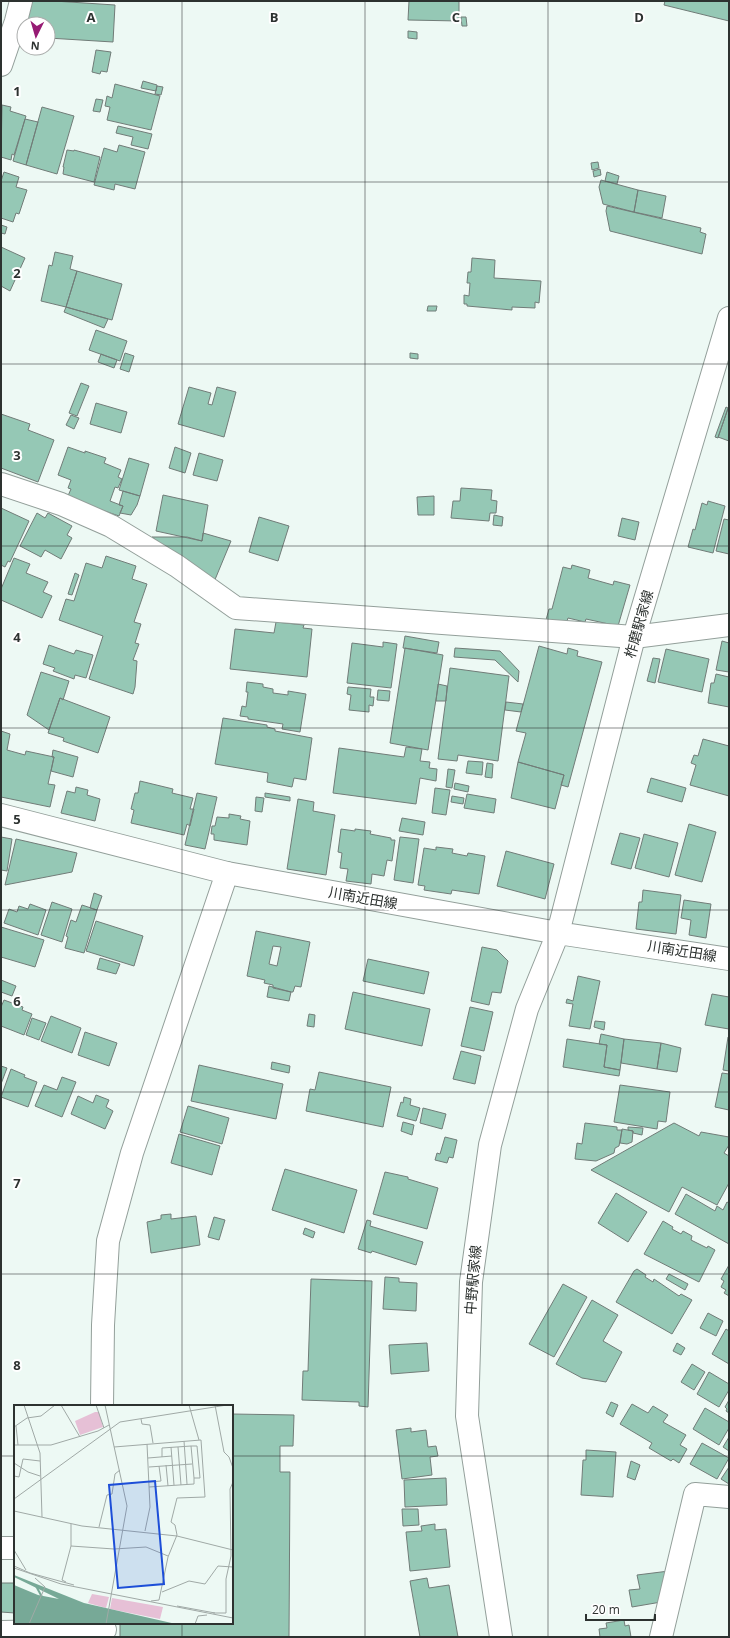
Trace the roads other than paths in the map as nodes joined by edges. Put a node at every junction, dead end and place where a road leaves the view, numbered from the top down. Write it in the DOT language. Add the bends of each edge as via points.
graph roads {
  1 [pos="21,1"];
  2 [pos="1,65"];
  3 [pos="729,318"];
  4 [pos="1,484"];
  5 [pos="729,625"];
  6 [pos="634,637"];
  7 [pos="1,815"];
  8 [pos="227,873"];
  9 [pos="558,933"];
  10 [pos="729,959"];
  11 [pos="102,1405"];
  12 [pos="729,1497"];
  13 [pos="1,1548"];
  14 [pos="14,1548"];
  15 [pos="104,1630"];
  16 [pos="1,1632"];
  17 [pos="501,1637"];
  18 [pos="661,1637"];
  1 -- 2 [label="main road"];
  3 -- 6 [label="main road, 柞磨駅家線"];
  4 -- 6 [label="main road" via="61,504 111,526 177,566 236,608"];
  5 -- 6 [label="main road"];
  6 -- 9 [label="main road, 柞磨駅家線"];
  7 -- 8 [label="main road, 川南近田線"];
  8 -- 9 [label="main road, 川南近田線"];
  8 -- 11 [label="main road" via="132,1153 108,1241"];
  9 -- 10 [label="main road, 川南近田線"];
  9 -- 17 [label="main road, 中野駅家線" via="527,1008 490,1145 471,1282 468,1416"];
  12 -- 18 [label="main road" via="695,1494"];
  13 -- 14 [label="main road"];
  15 -- 16 [label="main road"];
}
